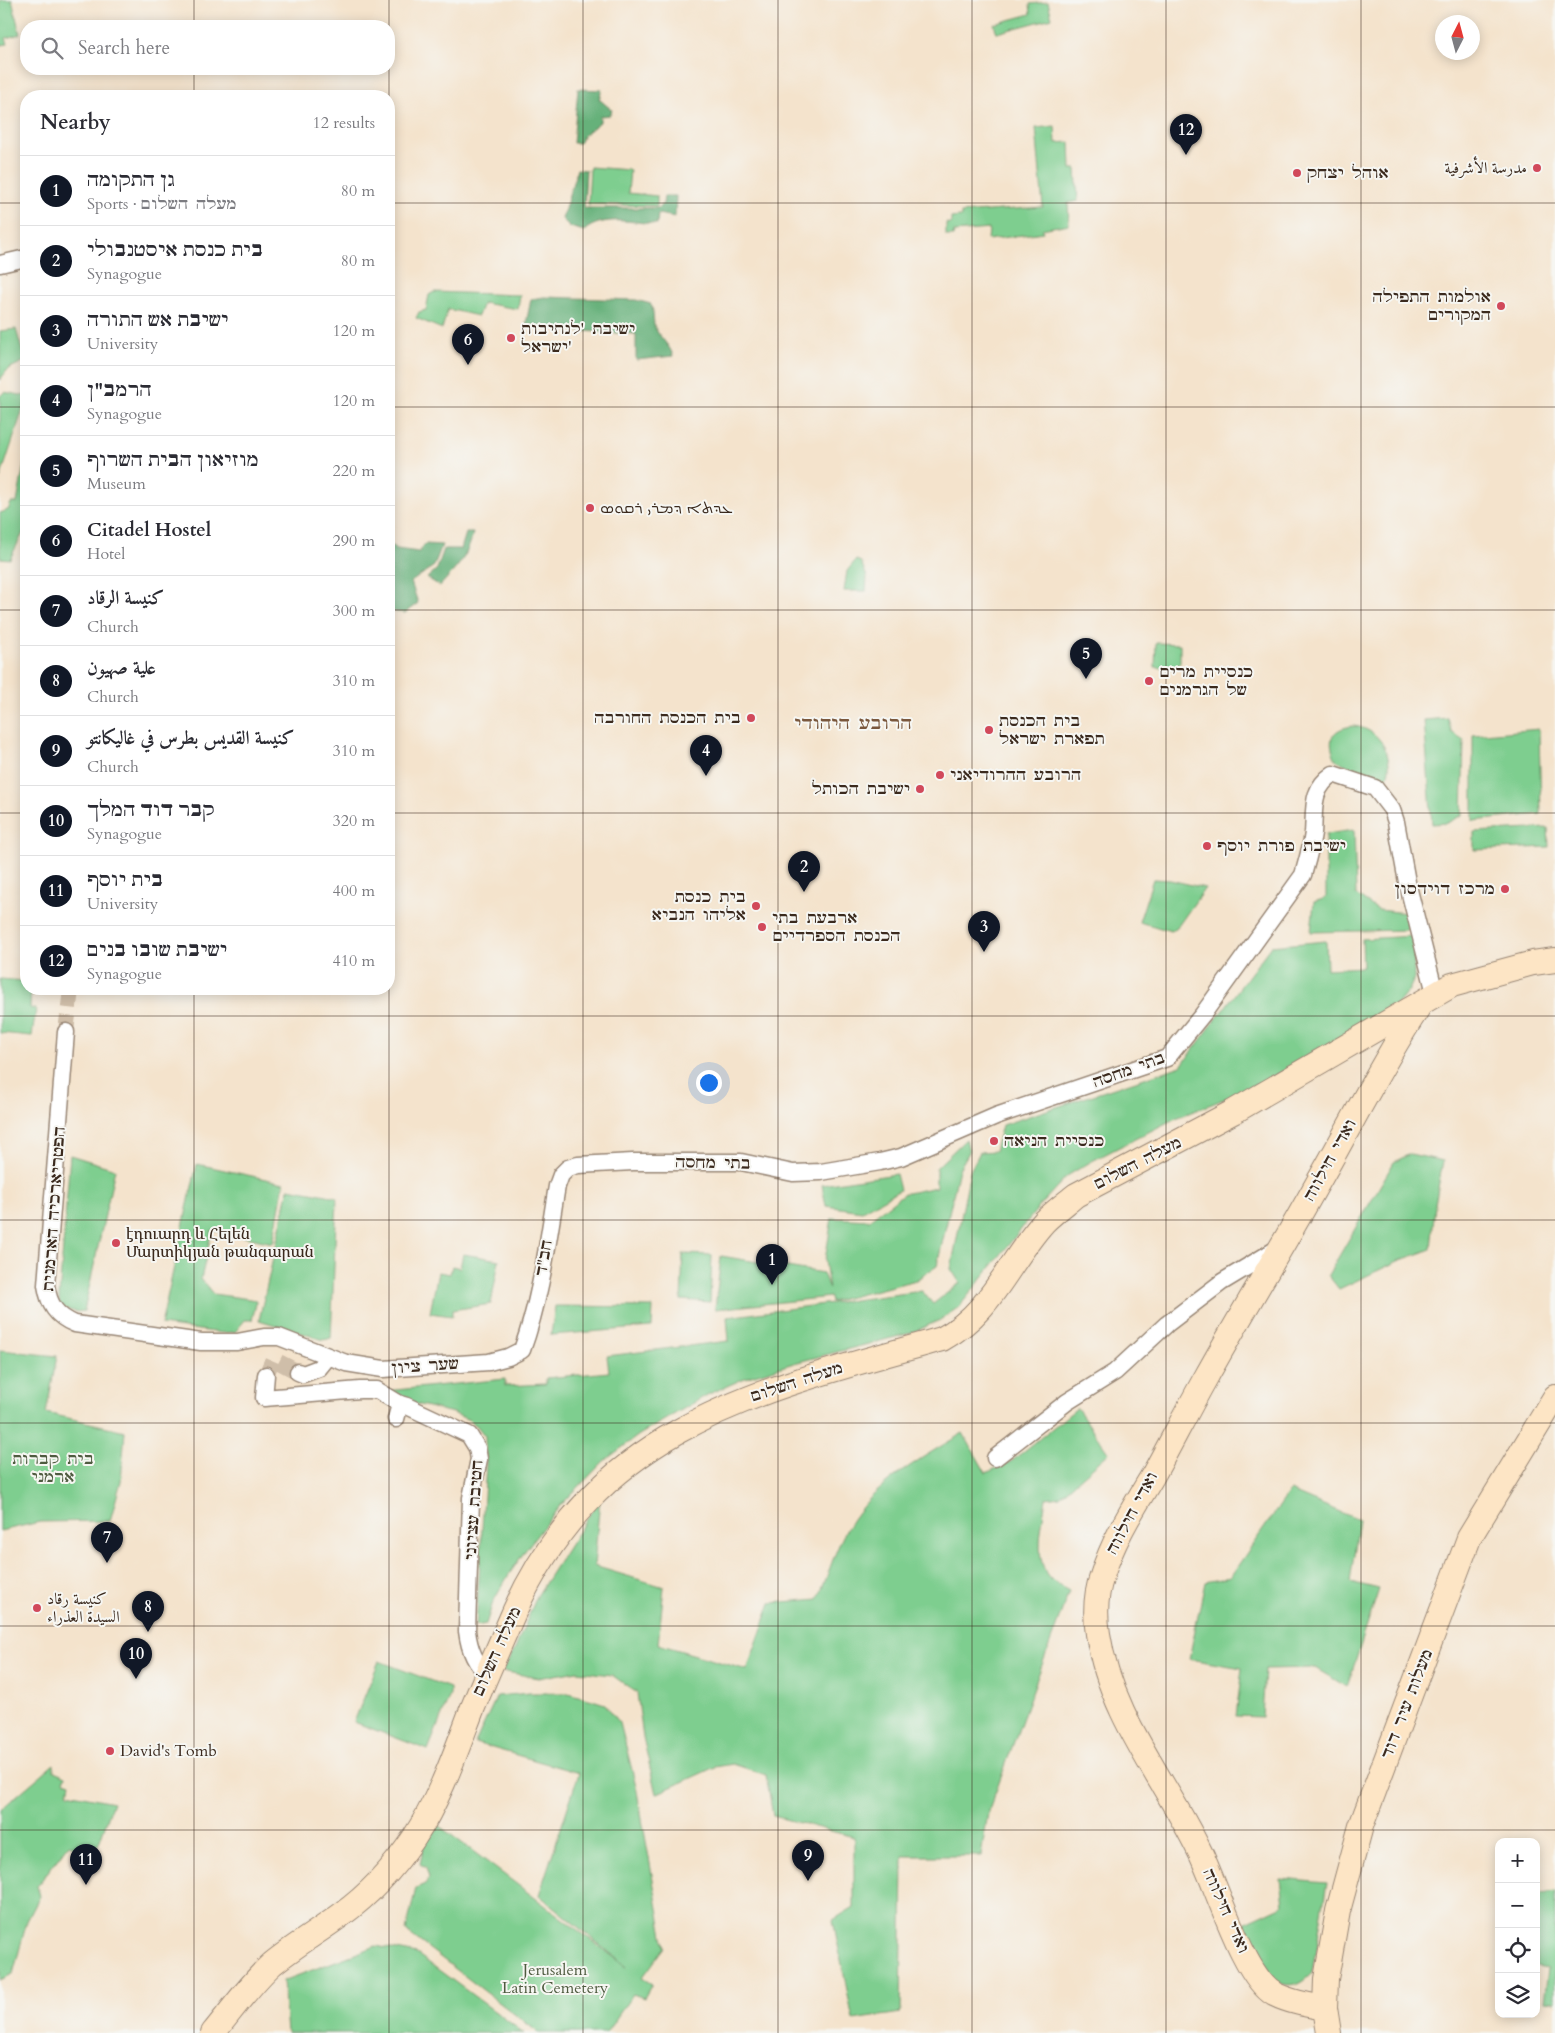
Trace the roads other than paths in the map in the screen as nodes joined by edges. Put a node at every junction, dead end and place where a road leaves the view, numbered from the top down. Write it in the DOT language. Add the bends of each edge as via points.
graph roads {
  1 [pos="20,259"];
  2 [pos="0,264"];
  3 [pos="1555,960"];
  4 [pos="1555,972"];
  5 [pos="1428,1001"];
  6 [pos="66,1032"];
  7 [pos="568,1168"];
  8 [pos="1281,1246"];
  9 [pos="522,1350"];
  10 [pos="328,1356"];
  11 [pos="298,1372"];
  12 [pos="266,1375"];
  13 [pos="1555,1397"];
  14 [pos="996,1458"];
  15 [pos="486,1673"];
  16 [pos="1325,2008"];
  17 [pos="213,2033"];
  18 [pos="1329,2033"];
  1 -- 2 [label="street"];
  3 -- 5 [label="street, מעלה השלום" via="1464,981"];
  4 -- 5 [label="street, מעלה השלום" via="1467,995"];
  5 -- 7 [label="street, בתי מחסה" via="1392,810 1375,788 1333,774 1318,789 1314,800 1310,852 1302,875 1203,1014 1167,1058 996,1116 901,1157 880,1162 821,1172 793,1173 741,1162 633,1162"];
  5 -- 8 [label="street, ואדי חילווה" via="1385,1059"];
  5 -- 15 [label="street, מעלה השלום" via="1070,1200 1043,1223 992,1294 961,1328 942,1339 799,1379 736,1403 676,1433 620,1470 590,1496 552,1542 532,1575"];
  6 -- 10 [label="street, הפטריארכיה הארמנית" via="46,1267 48,1300 53,1308 62,1319 75,1324 201,1342 279,1337"];
  7 -- 9 [label="street, חב\"ד" via="556,1186 542,1275"];
  8 -- 14 [label="street" via="1222,1282 1167,1324 1115,1372 1067,1402"];
  8 -- 16 [label="street, ואדי חילווה" via="1126,1518 1101,1578 1096,1608 1104,1660 1116,1700 1201,1852 1215,1892 1254,1970 1273,1993 1301,2004"];
  9 -- 10 [label="street, שער ציון" via="489,1362 383,1369 346,1363"];
  10 -- 11 [label="street" via="319,1368 303,1374"];
  12 -- 15 [label="street, חטיבת עציוני" via="264,1398 377,1390 398,1411 469,1435 479,1459 472,1498 467,1631 479,1667"];
  13 -- 16 [label="street, מעלות עיר דוד" via="1470,1538 1368,1808 1338,1911 1326,1979"];
  15 -- 17 [label="street, מעלה השלום" via="448,1772 414,1838 365,1896 272,1965"];
  16 -- 18 [label="street, מעלות עיר דוד"];
}
